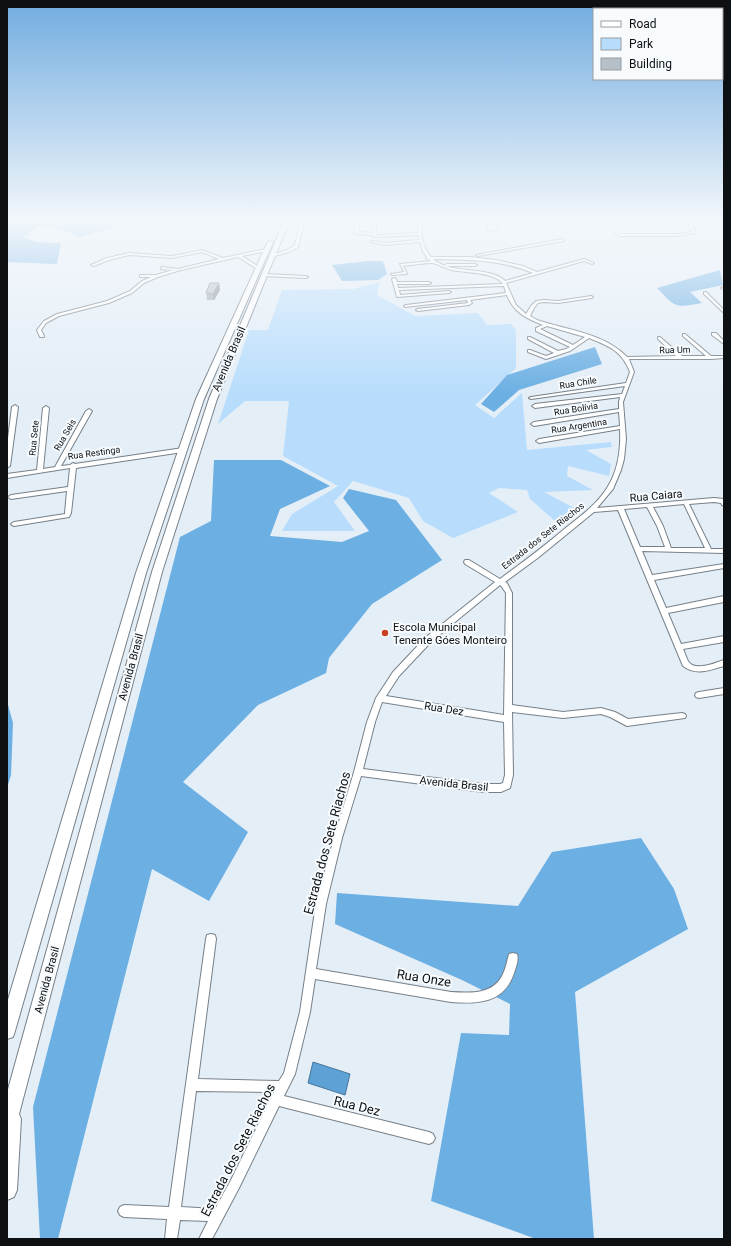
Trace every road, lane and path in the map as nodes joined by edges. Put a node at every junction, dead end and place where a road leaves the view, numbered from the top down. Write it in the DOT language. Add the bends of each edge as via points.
graph roads {
  1 [pos="154,277"];
  2 [pos="258,277"];
  3 [pos="259,277"];
  4 [pos="496,277"];
  5 [pos="524,277"];
  6 [pos="429,283"];
  7 [pos="506,283"];
  8 [pos="460,287"];
  9 [pos="396,289"];
  10 [pos="705,293"];
  11 [pos="509,294"];
  12 [pos="591,297"];
  13 [pos="468,299"];
  14 [pos="406,306"];
  15 [pos="418,310"];
  16 [pos="724,312"];
  17 [pos="527,316"];
  18 [pos="546,325"];
  19 [pos="714,334"];
  20 [pos="686,335"];
  21 [pos="42,336"];
  22 [pos="588,337"];
  23 [pos="530,338"];
  24 [pos="660,338"];
  25 [pos="724,344"];
  26 [pos="572,346"];
  27 [pos="530,351"];
  28 [pos="556,353"];
  29 [pos="724,357"];
  30 [pos="627,358"];
  31 [pos="681,358"];
  32 [pos="711,358"];
  33 [pos="627,384"];
  34 [pos="623,395"];
  35 [pos="531,398"];
  36 [pos="535,406"];
  37 [pos="15,407"];
  38 [pos="46,408"];
  39 [pos="621,410"];
  40 [pos="89,411"];
  41 [pos="534,424"];
  42 [pos="622,427"];
  43 [pos="539,441"];
  44 [pos="183,450"];
  45 [pos="7,466"];
  46 [pos="73,466"];
  47 [pos="57,468"];
  48 [pos="40,470"];
  49 [pos="7,476"];
  50 [pos="70,489"];
  51 [pos="11,497"];
  52 [pos="686,503"];
  53 [pos="723,503"];
  54 [pos="649,505"];
  55 [pos="621,509"];
  56 [pos="592,510"];
  57 [pos="14,524"];
  58 [pos="668,548"];
  59 [pos="638,549"];
  60 [pos="709,550"];
  61 [pos="724,551"];
  62 [pos="467,562"];
  63 [pos="724,566"];
  64 [pos="650,578"];
  65 [pos="500,582"];
  66 [pos="724,599"];
  67 [pos="664,611"];
  68 [pos="724,639"];
  69 [pos="679,647"];
  70 [pos="724,663"];
  71 [pos="724,691"];
  72 [pos="699,694"];
  73 [pos="380,698"];
  74 [pos="508,708"];
  75 [pos="682,716"];
  76 [pos="508,719"];
  77 [pos="358,772"];
  78 [pos="211,939"];
  79 [pos="513,958"];
  80 [pos="310,973"];
  81 [pos="7,1031"];
  82 [pos="193,1085"];
  83 [pos="283,1087"];
  84 [pos="278,1100"];
  85 [pos="12,1106"];
  86 [pos="7,1126"];
  87 [pos="429,1138"];
  88 [pos="7,1190"];
  89 [pos="124,1211"];
  90 [pos="175,1213"];
  91 [pos="218,1215"];
  92 [pos="171,1239"];
  93 [pos="205,1239"];
  1 -- 21 [label="street" via="131,292 108,302 58,315 41,326 39,330"];
  2 -- 44 [label="highway, Avenida Brasil" via="200,398"];
  3 -- 85 [label="highway, Avenida Brasil" via="213,399 157,572"];
  4 -- 7 [label="street"];
  5 -- 7 [label="street"];
  6 -- 9 [label="street" via="394,281"];
  7 -- 8 [label="street"];
  7 -- 11 [label="street"];
  8 -- 9 [label="street"];
  8 -- 9 [label="street" via="457,291 399,296"];
  10 -- 16 [label="street"];
  11 -- 13 [label="street"];
  11 -- 17 [label="street" via="514,306"];
  12 -- 17 [label="street" via="537,302"];
  13 -- 14 [label="street"];
  13 -- 15 [label="street" via="469,304"];
  17 -- 18 [label="street"];
  18 -- 22 [label="street"];
  18 -- 26 [label="street" via="538,330"];
  19 -- 25 [label="street"];
  20 -- 32 [label="street"];
  22 -- 26 [label="street"];
  22 -- 30 [label="street" via="610,345"];
  23 -- 28 [label="street"];
  24 -- 31 [label="street"];
  26 -- 28 [label="street" via="568,350"];
  27 -- 28 [label="street" via="546,358"];
  29 -- 32 [label="street, Rua Um"];
  30 -- 31 [label="street, Rua Um"];
  30 -- 33 [label="street, Estrada dos Sete Riachos" via="632,372"];
  31 -- 32 [label="street, Rua Um"];
  33 -- 34 [label="street, Estrada dos Sete Riachos"];
  33 -- 35 [label="street, Rua Chile"];
  34 -- 36 [label="street"];
  34 -- 39 [label="street, Estrada dos Sete Riachos"];
  37 -- 45 [label="street"];
  38 -- 48 [label="street, Rua Sete"];
  39 -- 41 [label="street, Rua Bolívia"];
  39 -- 42 [label="street, Estrada dos Sete Riachos"];
  40 -- 47 [label="street, Rua Seis"];
  42 -- 43 [label="street, Rua Argentina"];
  42 -- 56 [label="street, Estrada dos Sete Riachos" via="623,439 618,470 610,489"];
  44 -- 46 [label="street, Rua Restinga"];
  44 -- 81 [label="highway, Avenida Brasil" via="114,661"];
  46 -- 47 [label="street, Rua Restinga"];
  46 -- 50 [label="street"];
  47 -- 48 [label="street, Rua Restinga"];
  48 -- 49 [label="street, Rua Restinga"];
  50 -- 51 [label="street"];
  50 -- 57 [label="street" via="66,517"];
  52 -- 53 [label="street, Rua Caiara" via="716,500"];
  52 -- 54 [label="street, Rua Caiara"];
  52 -- 60 [label="street"];
  54 -- 55 [label="street, Rua Caiara"];
  54 -- 58 [label="street"];
  55 -- 56 [label="street, Rua Caiara"];
  55 -- 59 [label="street"];
  56 -- 65 [label="street, Estrada dos Sete Riachos"];
  58 -- 59 [label="street"];
  58 -- 60 [label="street"];
  59 -- 64 [label="street"];
  60 -- 61 [label="street"];
  62 -- 65 [label="street, Estrada dos Sete Riachos"];
  63 -- 64 [label="street"];
  64 -- 67 [label="street"];
  65 -- 73 [label="street, Estrada dos Sete Riachos" via="429,639 396,674"];
  65 -- 74 [label="street, Estrada dos Sete Riachos" via="507,587 510,596"];
  66 -- 67 [label="street"];
  67 -- 69 [label="street"];
  68 -- 69 [label="street"];
  69 -- 70 [label="street" via="686,664 693,669"];
  71 -- 72 [label="street"];
  73 -- 76 [label="street, Rua Dez"];
  73 -- 77 [label="street, Estrada dos Sete Riachos"];
  74 -- 75 [label="street" via="563,715 601,711 627,723"];
  74 -- 76 [label="street, Estrada dos Sete Riachos"];
  76 -- 77 [label="street, Avenida Brasil" via="509,775 505,787 483,788"];
  77 -- 80 [label="street, Estrada dos Sete Riachos" via="321,904"];
  78 -- 82 [label="street"];
  79 -- 80 [label="street, Rua Onze" via="501,987 491,994 470,998"];
  80 -- 83 [label="street, Estrada dos Sete Riachos" via="299,1040"];
  82 -- 83 [label="street"];
  82 -- 90 [label="street"];
  83 -- 84 [label="street, Estrada dos Sete Riachos"];
  84 -- 87 [label="street, Rua Dez"];
  84 -- 91 [label="street, Estrada dos Sete Riachos"];
  85 -- 86 [label="highway, Avenida Brasil"];
  85 -- 88 [label="highway"];
  89 -- 90 [label="street"];
  90 -- 91 [label="street"];
  90 -- 92 [label="street"];
  91 -- 93 [label="street, Estrada dos Sete Riachos"];
}
